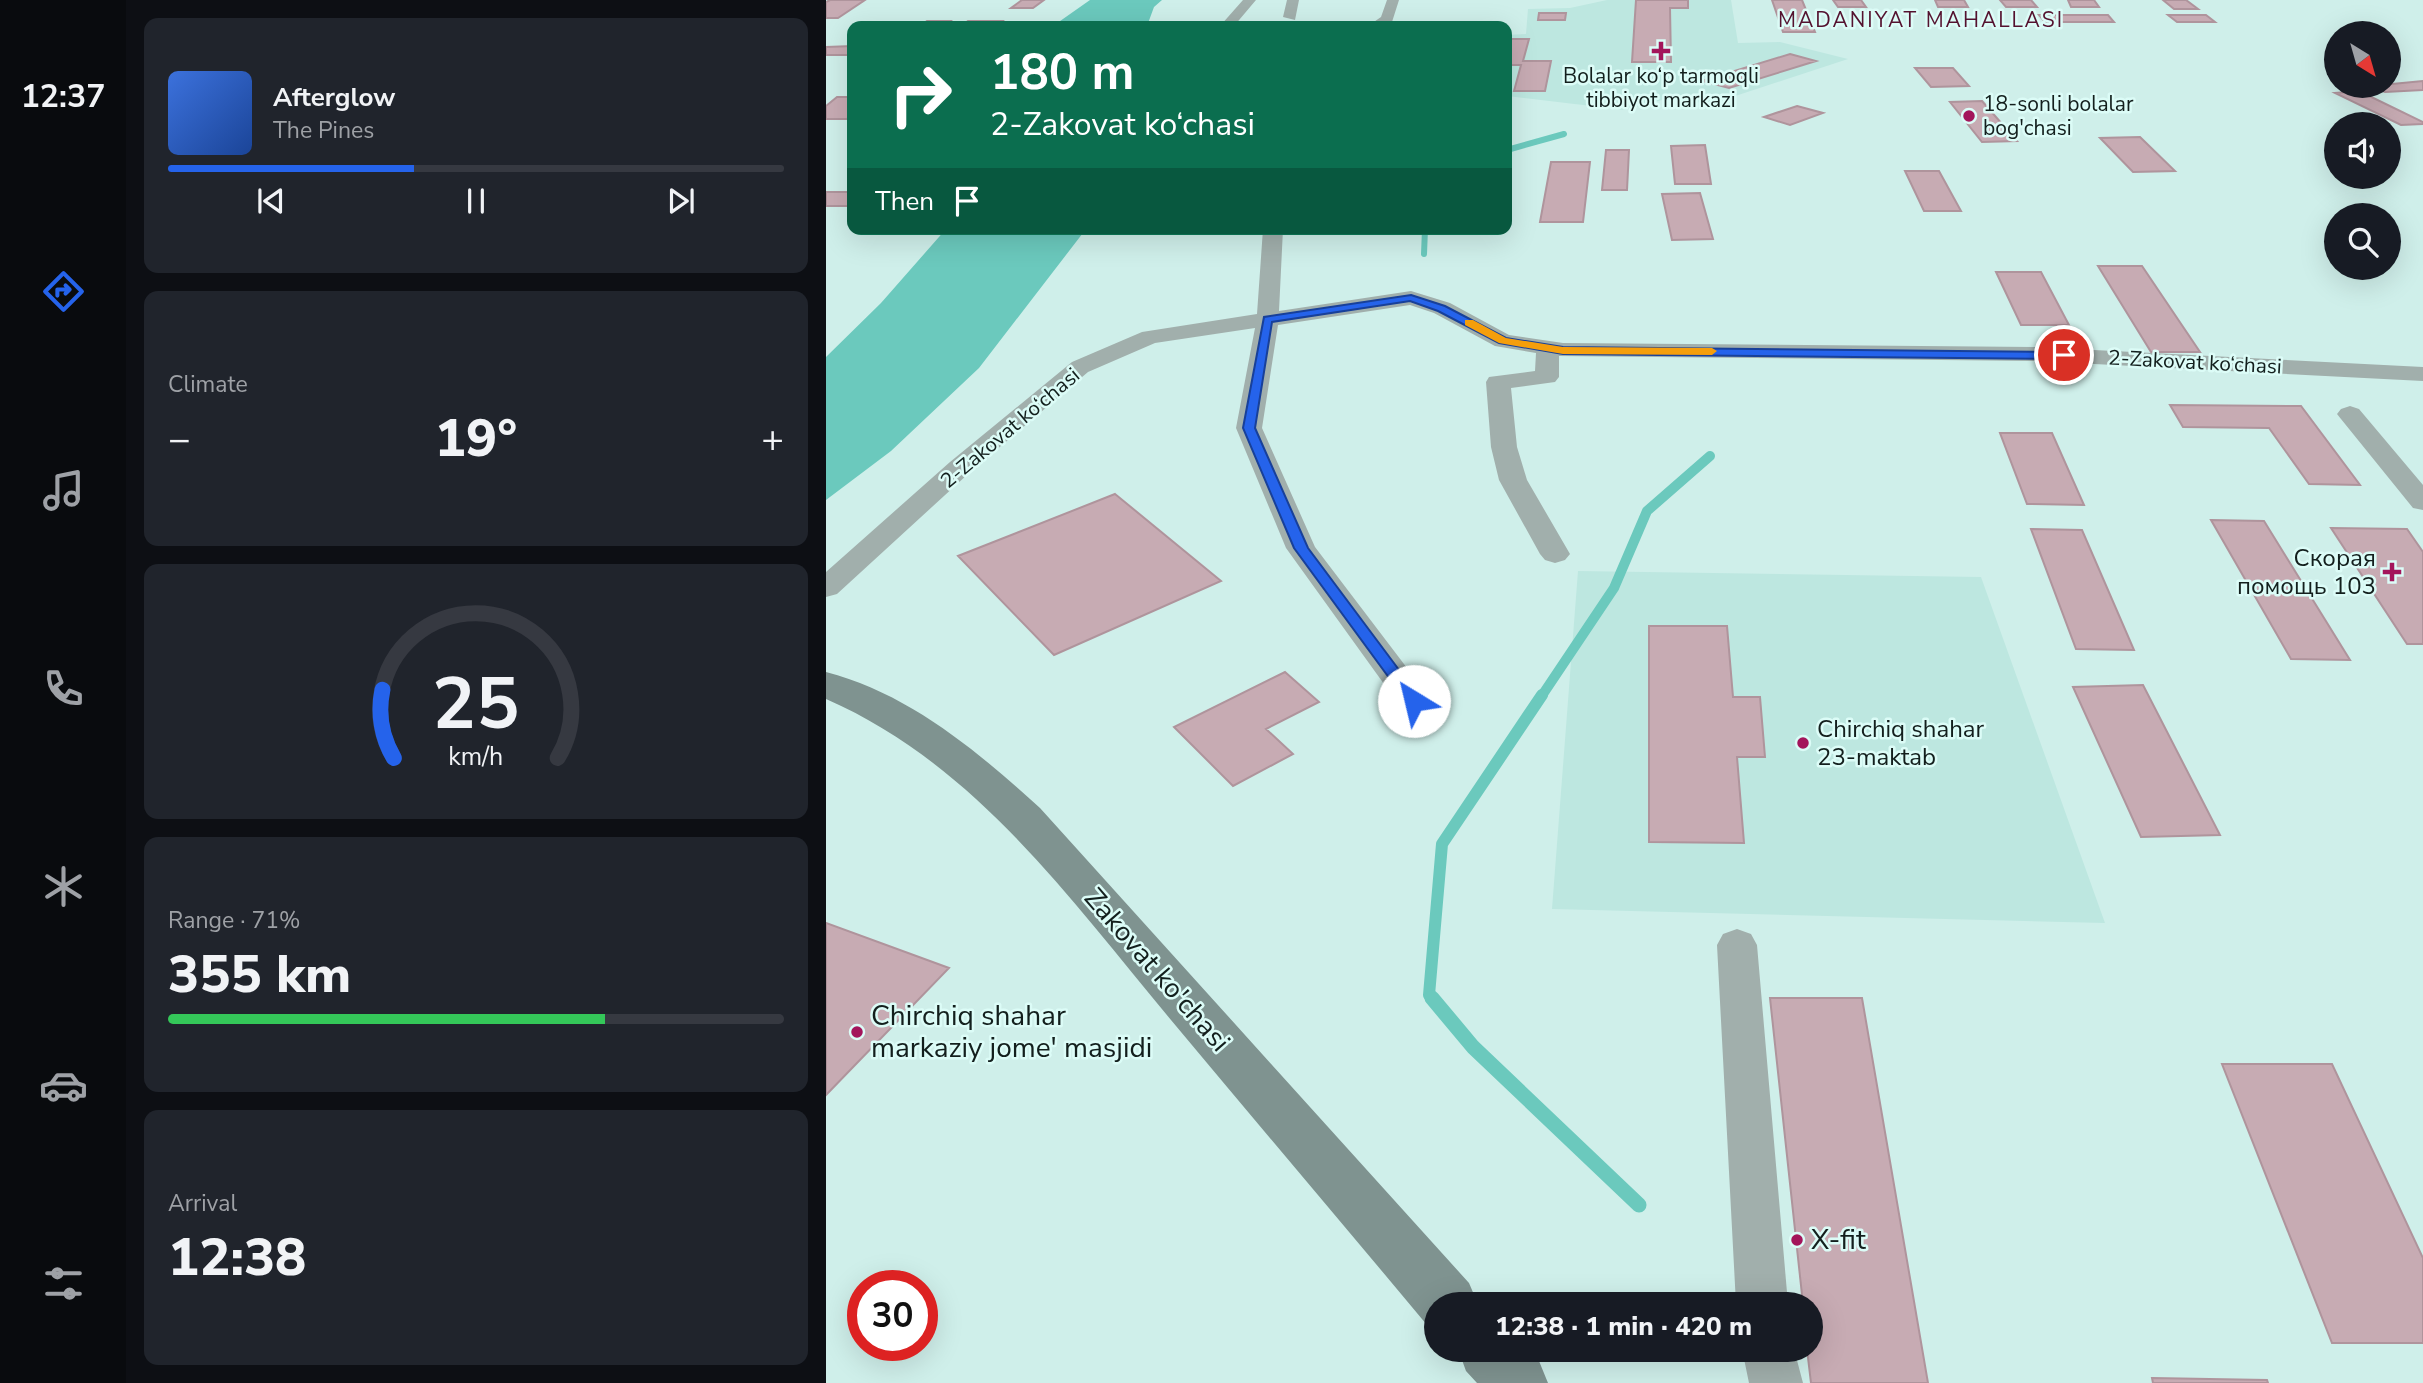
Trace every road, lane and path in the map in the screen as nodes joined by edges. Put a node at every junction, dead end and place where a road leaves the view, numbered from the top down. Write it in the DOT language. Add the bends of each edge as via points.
graph roads {
  1 [pos="1250,0"];
  2 [pos="1293,0"];
  3 [pos="1393,0"];
  4 [pos="1290,18"];
  5 [pos="1231,21"];
  6 [pos="1384,21"];
  7 [pos="1273,235"];
  8 [pos="1268,319"];
  9 [pos="1548,348"];
  10 [pos="2423,374"];
  11 [pos="2350,414"];
  12 [pos="2423,502"];
  13 [pos="1555,554"];
  14 [pos="826,588"];
  15 [pos="826,684"];
  16 [pos="1414,701"];
  17 [pos="1737,945"];
  18 [pos="1438,1292"];
  19 [pos="1761,1292"];
  20 [pos="1499,1362"];
  21 [pos="1771,1362"];
  22 [pos="1517,1383"];
  23 [pos="1776,1383"];
  1 -- 5 [label="street"];
  2 -- 4 [label="street"];
  3 -- 6 [label="street"];
  7 -- 8 [label="street"];
  8 -- 9 [label="street, 2-Zakovat ko‘chasi" via="1411,298 1441,308 1503,341"];
  8 -- 14 [label="street, 2-Zakovat ko‘chasi" via="1150,337 1080,367"];
  8 -- 16 [label="street" via="1249,428 1301,548"];
  9 -- 10 [label="street, 2-Zakovat ko‘chasi" via="2036,354"];
  9 -- 13 [label="street" via="1547,377 1498,382 1504,447 1513,480"];
  11 -- 12 [label="street"];
  15 -- 18 [label="main road, Zakovat ko'chasi" via="918,727 988,784 1090,893"];
  17 -- 19 [label="street"];
  20 -- 22 [label="main road"];
  21 -- 23 [label="street"];
}
